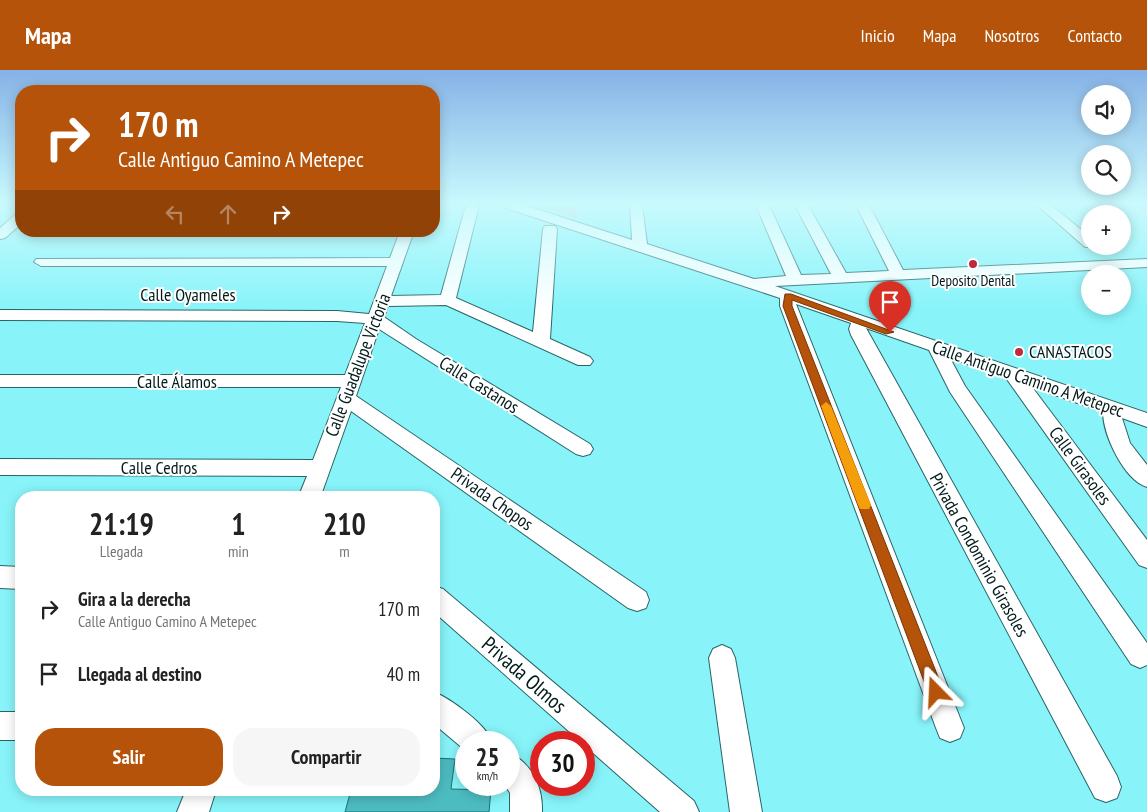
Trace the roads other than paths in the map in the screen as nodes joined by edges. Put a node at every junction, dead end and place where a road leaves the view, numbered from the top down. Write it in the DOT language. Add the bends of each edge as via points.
graph roads {
  1 [pos="404,240"];
  2 [pos="463,240"];
  3 [pos="549,240"];
  4 [pos="617,240"];
  5 [pos="639,240"];
  6 [pos="775,240"];
  7 [pos="820,240"];
  8 [pos="880,240"];
  9 [pos="640,247"];
  10 [pos="1104,255"];
  11 [pos="42,262"];
  12 [pos="396,262"];
  13 [pos="1147,263"];
  14 [pos="1115,264"];
  15 [pos="898,275"];
  16 [pos="841,278"];
  17 [pos="792,288"];
  18 [pos="448,300"];
  19 [pos="383,301"];
  20 [pos="0,315"];
  21 [pos="376,319"];
  22 [pos="859,322"];
  23 [pos="541,340"];
  24 [pos="936,348"];
  25 [pos="584,361"];
  26 [pos="1014,374"];
  27 [pos="0,381"];
  28 [pos="353,381"];
  29 [pos="347,399"];
  30 [pos="1112,407"];
  31 [pos="1147,420"];
  32 [pos="583,449"];
  33 [pos="0,466"];
  34 [pos="319,468"];
  35 [pos="1147,479"];
  36 [pos="312,491"];
  37 [pos="1147,558"];
  38 [pos="0,578"];
  39 [pos="15,578"];
  40 [pos="637,600"];
  41 [pos="440,602"];
  42 [pos="1140,655"];
  43 [pos="722,658"];
  44 [pos="440,711"];
  45 [pos="0,726"];
  46 [pos="15,726"];
  47 [pos="950,728"];
  48 [pos="465,731"];
  49 [pos="520,781"];
  50 [pos="1106,787"];
  51 [pos="199,796"];
  52 [pos="193,812"];
  53 [pos="526,812"];
  54 [pos="682,812"];
  55 [pos="746,812"];
  1 -- 12 [label="street, Calle Guadalupe Victoria"];
  2 -- 18 [label="street"];
  3 -- 23 [label="street"];
  4 -- 9 [label="street, Calle Antiguo Camino A Metepec"];
  5 -- 9 [label="street"];
  6 -- 17 [label="street"];
  7 -- 16 [label="street"];
  8 -- 15 [label="street"];
  9 -- 17 [label="street, Calle Antiguo Camino A Metepec" via="749,282"];
  10 -- 14 [label="street"];
  11 -- 12 [label="street"];
  12 -- 19 [label="street, Calle Guadalupe Victoria"];
  13 -- 14 [label="street"];
  14 -- 15 [label="street"];
  15 -- 16 [label="street"];
  16 -- 17 [label="street"];
  17 -- 22 [label="street, Calle Antiguo Camino A Metepec"];
  17 -- 47 [label="street" via="788,306"];
  18 -- 19 [label="street"];
  18 -- 23 [label="street"];
  19 -- 21 [label="street, Calle Guadalupe Victoria"];
  20 -- 21 [label="street, Calle Oyameles"];
  21 -- 28 [label="street, Calle Guadalupe Victoria"];
  21 -- 32 [label="street, Calle Castanos"];
  22 -- 24 [label="street, Calle Antiguo Camino A Metepec"];
  22 -- 50 [label="street, Privada Condominio Girasoles" via="859,335"];
  23 -- 25 [label="street"];
  24 -- 26 [label="street, Calle Antiguo Camino A Metepec"];
  24 -- 42 [label="street" via="957,388"];
  26 -- 30 [label="street, Calle Antiguo Camino A Metepec"];
  26 -- 37 [label="street, Calle Girasoles"];
  27 -- 28 [label="street, Calle Álamos"];
  28 -- 29 [label="street, Calle Guadalupe Victoria"];
  29 -- 34 [label="street, Calle Guadalupe Victoria"];
  29 -- 40 [label="street, Privada Chopos"];
  30 -- 31 [label="street, Calle Antiguo Camino A Metepec"];
  30 -- 35 [label="street" via="1113,432 1117,441"];
  33 -- 34 [label="street, Calle Cedros"];
  34 -- 36 [label="street, Calle Guadalupe Victoria"];
  38 -- 39 [label="street"];
  41 -- 54 [label="street, Privada Olmos"];
  43 -- 55 [label="street"];
  44 -- 48 [label="street"];
  45 -- 46 [label="street"];
  49 -- 53 [label="street" via="526,795"];
  51 -- 52 [label="street"];
}
